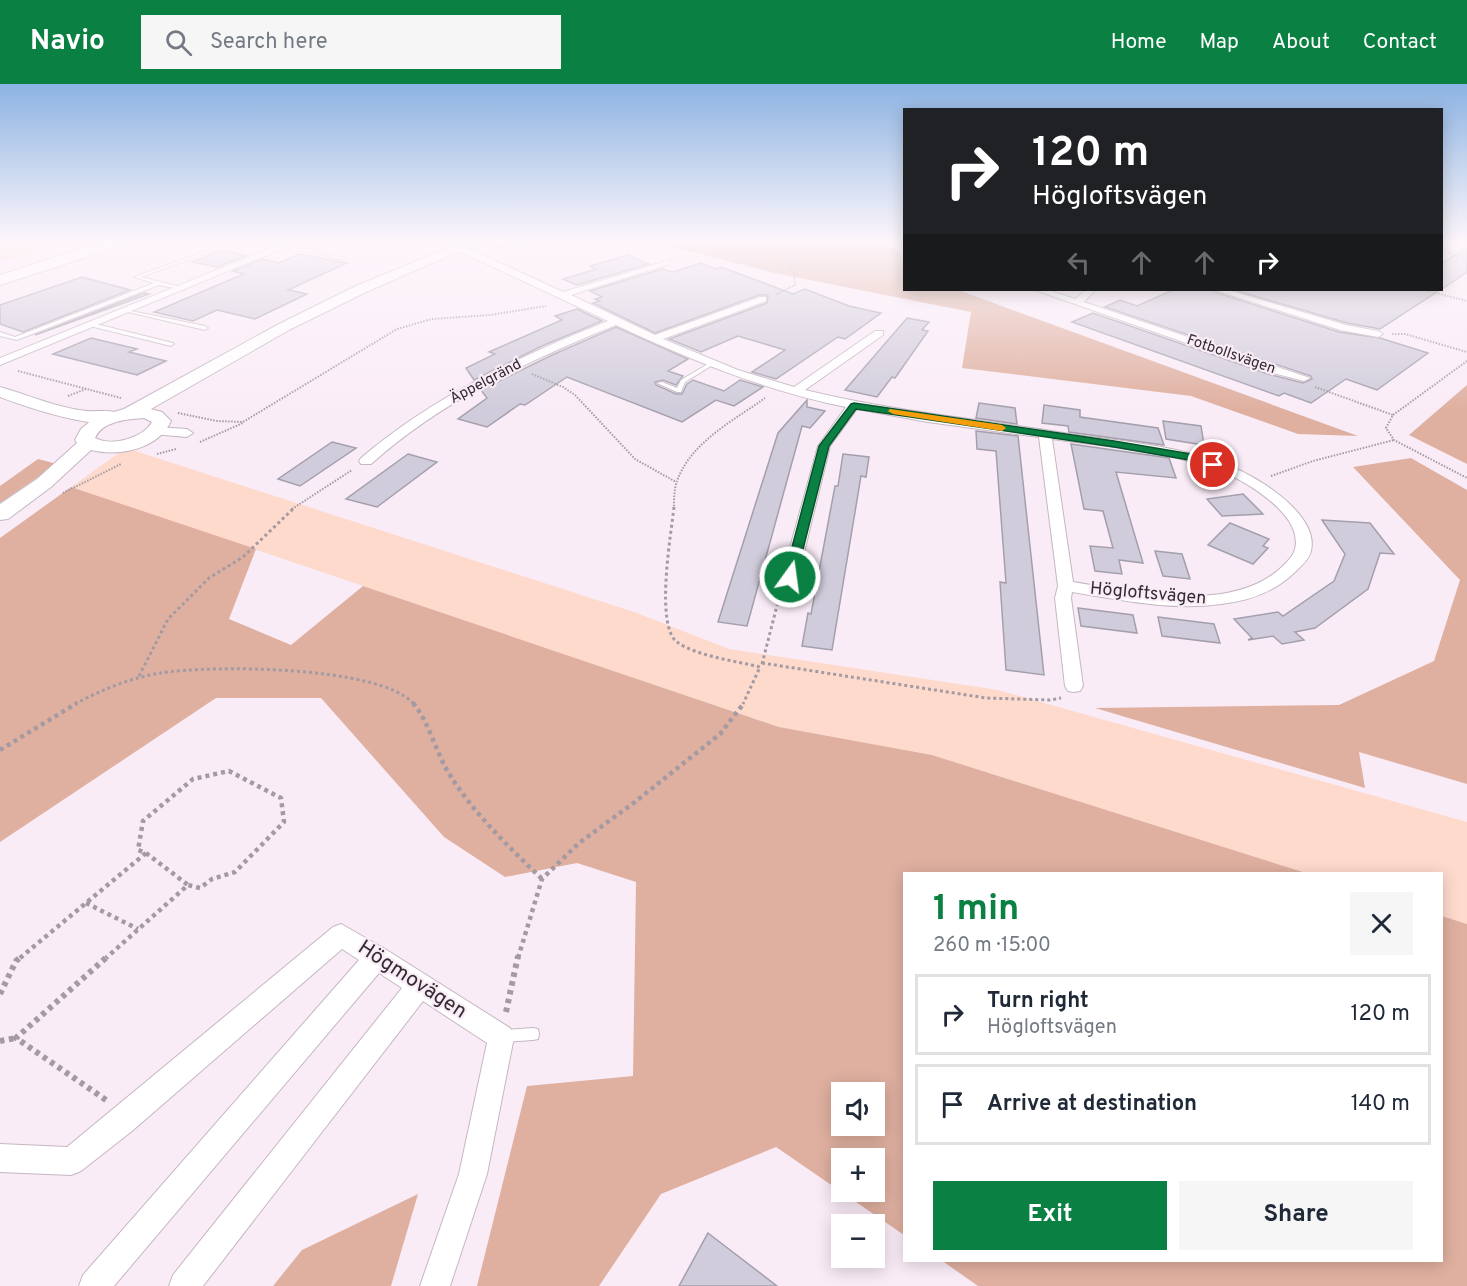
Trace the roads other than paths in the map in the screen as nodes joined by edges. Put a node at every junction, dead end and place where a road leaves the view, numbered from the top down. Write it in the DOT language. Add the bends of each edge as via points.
graph roads {
  1 [pos="123,297"];
  2 [pos="162,297"];
  3 [pos="347,297"];
  4 [pos="568,297"];
  5 [pos="1061,297"];
  6 [pos="1085,297"];
  7 [pos="1243,297"];
  8 [pos="763,299"];
  9 [pos="1076,302"];
  10 [pos="128,311"];
  11 [pos="617,321"];
  12 [pos="92,325"];
  13 [pos="204,328"];
  14 [pos="879,333"];
  15 [pos="0,334"];
  16 [pos="1378,334"];
  17 [pos="654,339"];
  18 [pos="171,344"];
  19 [pos="0,362"];
  20 [pos="713,363"];
  21 [pos="1304,378"];
  22 [pos="660,383"];
  23 [pos="796,391"];
  24 [pos="0,392"];
  25 [pos="854,405"];
  26 [pos="42,407"];
  27 [pos="122,416"];
  28 [pos="164,416"];
  29 [pos="187,433"];
  30 [pos="1045,434"];
  31 [pos="86,440"];
  32 [pos="116,447"];
  33 [pos="366,461"];
  34 [pos="44,483"];
  35 [pos="0,514"];
  36 [pos="790,577"];
  37 [pos="1066,586"];
  38 [pos="1074,686"];
  39 [pos="377,957"];
  40 [pos="420,985"];
  41 [pos="533,1034"];
  42 [pos="501,1037"];
  43 [pos="0,1158"];
  44 [pos="94,1286"];
  45 [pos="184,1286"];
  46 [pos="435,1286"];
  1 -- 15 [label="lane" via="15,339"];
  2 -- 10 [label="street"];
  3 -- 28 [label="main road" via="284,327 200,376"];
  4 -- 11 [label="street, Högloftsvägen"];
  5 -- 9 [label="street, Fotbollsvägen"];
  6 -- 9 [label="street"];
  7 -- 16 [label="street" via="1344,328"];
  8 -- 17 [label="street"];
  9 -- 21 [label="street, Fotbollsvägen"];
  10 -- 12 [label="street"];
  10 -- 13 [label="lane"];
  11 -- 17 [label="street, Högloftsvägen"];
  11 -- 33 [label="street, Äppelgränd" via="514,367 416,422"];
  12 -- 18 [label="lane"];
  12 -- 19 [label="street"];
  14 -- 23 [label="street"];
  17 -- 20 [label="street, Högloftsvägen"];
  20 -- 22 [label="lane" via="683,381 679,391"];
  20 -- 23 [label="street, Högloftsvägen"];
  23 -- 25 [label="street, Högloftsvägen"];
  24 -- 26 [label="street"];
  25 -- 30 [label="street, Högloftsvägen"];
  25 -- 36 [label="street" via="824,446"];
  26 -- 27 [label="street" via="87,416"];
  26 -- 31 [label="street" via="79,428"];
  27 -- 28 [label="main road"];
  27 -- 31 [label="main road" via="99,424"];
  28 -- 29 [label="street"];
  28 -- 32 [label="main road" via="139,441"];
  30 -- 37 [label="street, Högloftsvägen"];
  30 -- 37 [label="street, Högloftsvägen" via="1191,457 1235,472 1270,493 1301,527 1303,552 1287,575 1262,590 1226,600 1170,599"];
  31 -- 32 [label="main road" via="99,447"];
  31 -- 34 [label="main road"];
  32 -- 34 [label="main road"];
  34 -- 35 [label="main road"];
  37 -- 38 [label="street, Högloftsvägen" via="1062,598"];
  39 -- 40 [label="street, Högmovägen"];
  39 -- 43 [label="street, Högmovägen" via="341,935 71,1161"];
  39 -- 44 [label="street"];
  40 -- 42 [label="street, Högmovägen"];
  40 -- 45 [label="street"];
  41 -- 42 [label="lane"];
  42 -- 46 [label="street" via="473,1174"];
}
